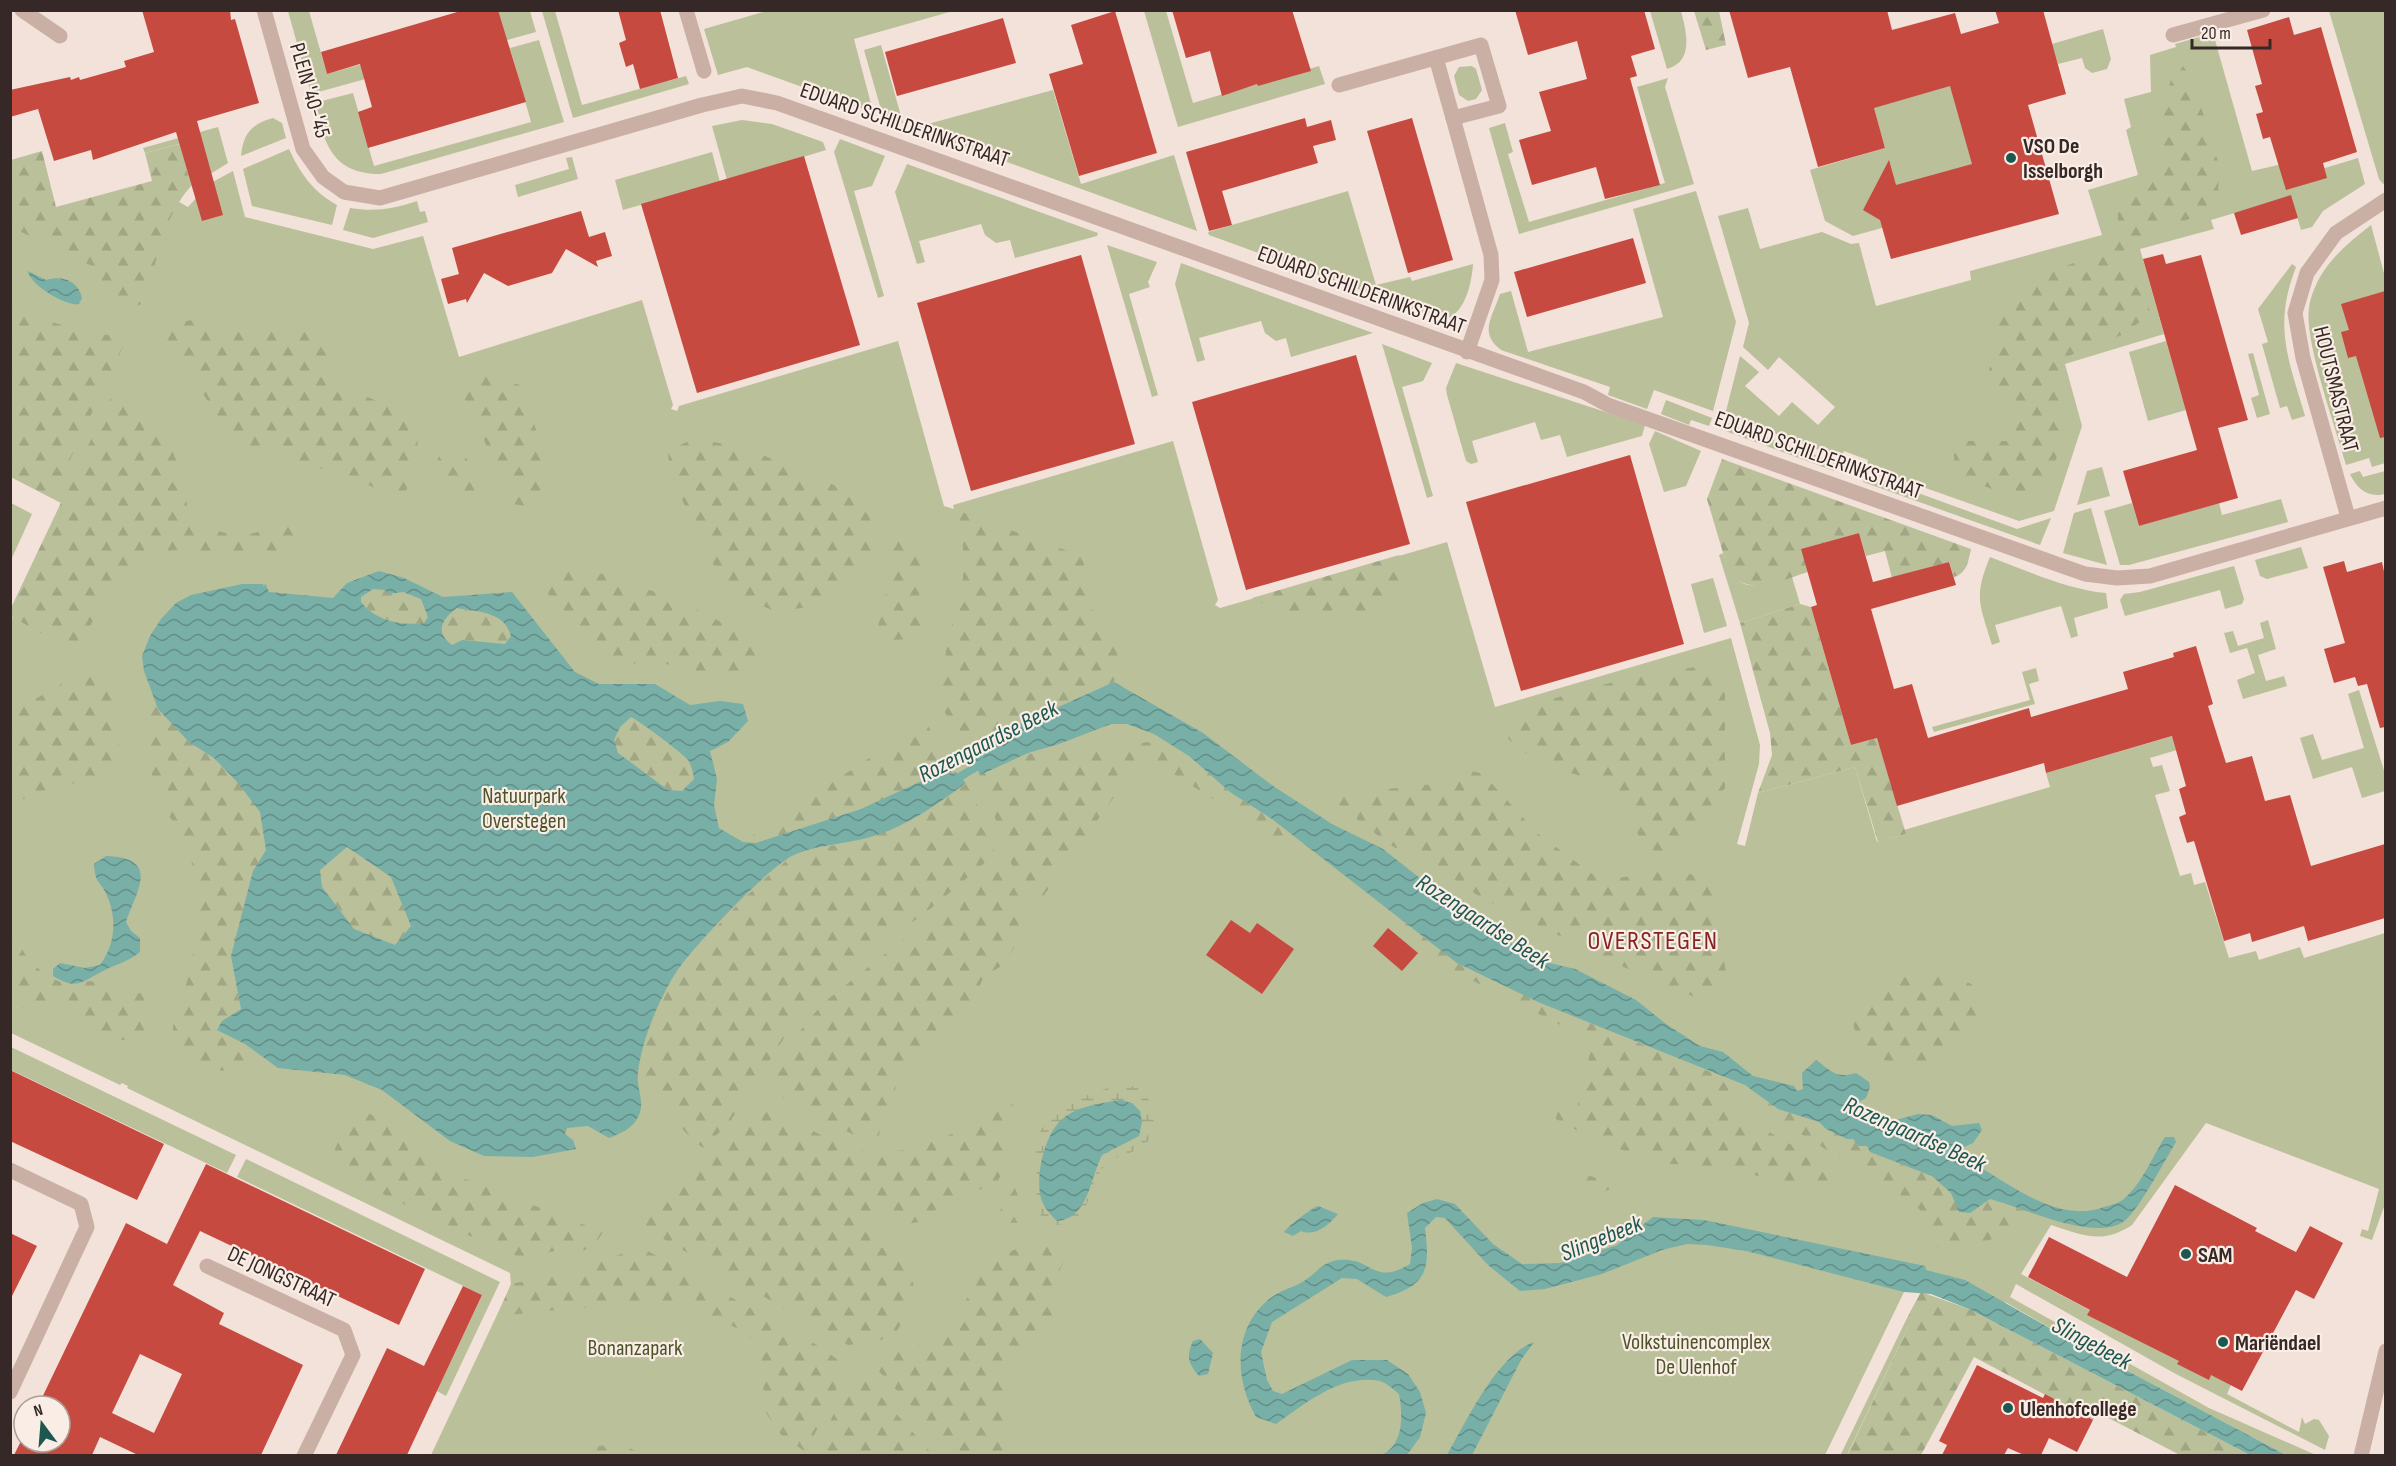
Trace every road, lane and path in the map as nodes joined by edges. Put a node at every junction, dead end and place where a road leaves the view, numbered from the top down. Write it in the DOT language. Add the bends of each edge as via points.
graph roads {
  1 [pos="22,10"];
  2 [pos="264,10"];
  3 [pos="687,10"];
  4 [pos="2263,10"];
  5 [pos="2173,35"];
  6 [pos="60,36"];
  7 [pos="1436,58"];
  8 [pos="704,71"];
  9 [pos="1339,85"];
  10 [pos="1453,118"];
  11 [pos="323,177"];
  12 [pos="2385,200"];
  13 [pos="1467,352"];
  14 [pos="2385,508"];
  15 [pos="2348,517"];
  16 [pos="10,1170"];
  17 [pos="207,1266"];
  18 [pos="2385,1351"];
  19 [pos="10,1392"];
  20 [pos="304,1455"];
  21 [pos="2361,1455"];
  1 -- 6 [label="street"];
  2 -- 11 [label="street, PLEIN '40-'45" via="303,149"];
  3 -- 8 [label="street"];
  4 -- 5 [label="street"];
  7 -- 9 [label="street"];
  7 -- 10 [label="street"];
  7 -- 10 [label="street" via="1481,45 1499,106"];
  10 -- 13 [label="street" via="1491,255 1492,280"];
  11 -- 13 [label="street, EDUARD SCHILDERINKSTRAAT" via="344,192 380,198 742,96 863,133"];
  12 -- 15 [label="street, HOUTSMASTRAAT" via="2336,233 2307,273 2295,313 2303,358"];
  13 -- 15 [label="street, EDUARD SCHILDERINKSTRAAT" via="2085,574 2117,578 2150,576"];
  14 -- 15 [label="street, EDUARD SCHILDERINKSTRAAT"];
  16 -- 19 [label="street" via="81,1204 87,1227"];
  17 -- 20 [label="street, DE JONGSTRAAT" via="344,1330 353,1354"];
  18 -- 21 [label="street"];
}
